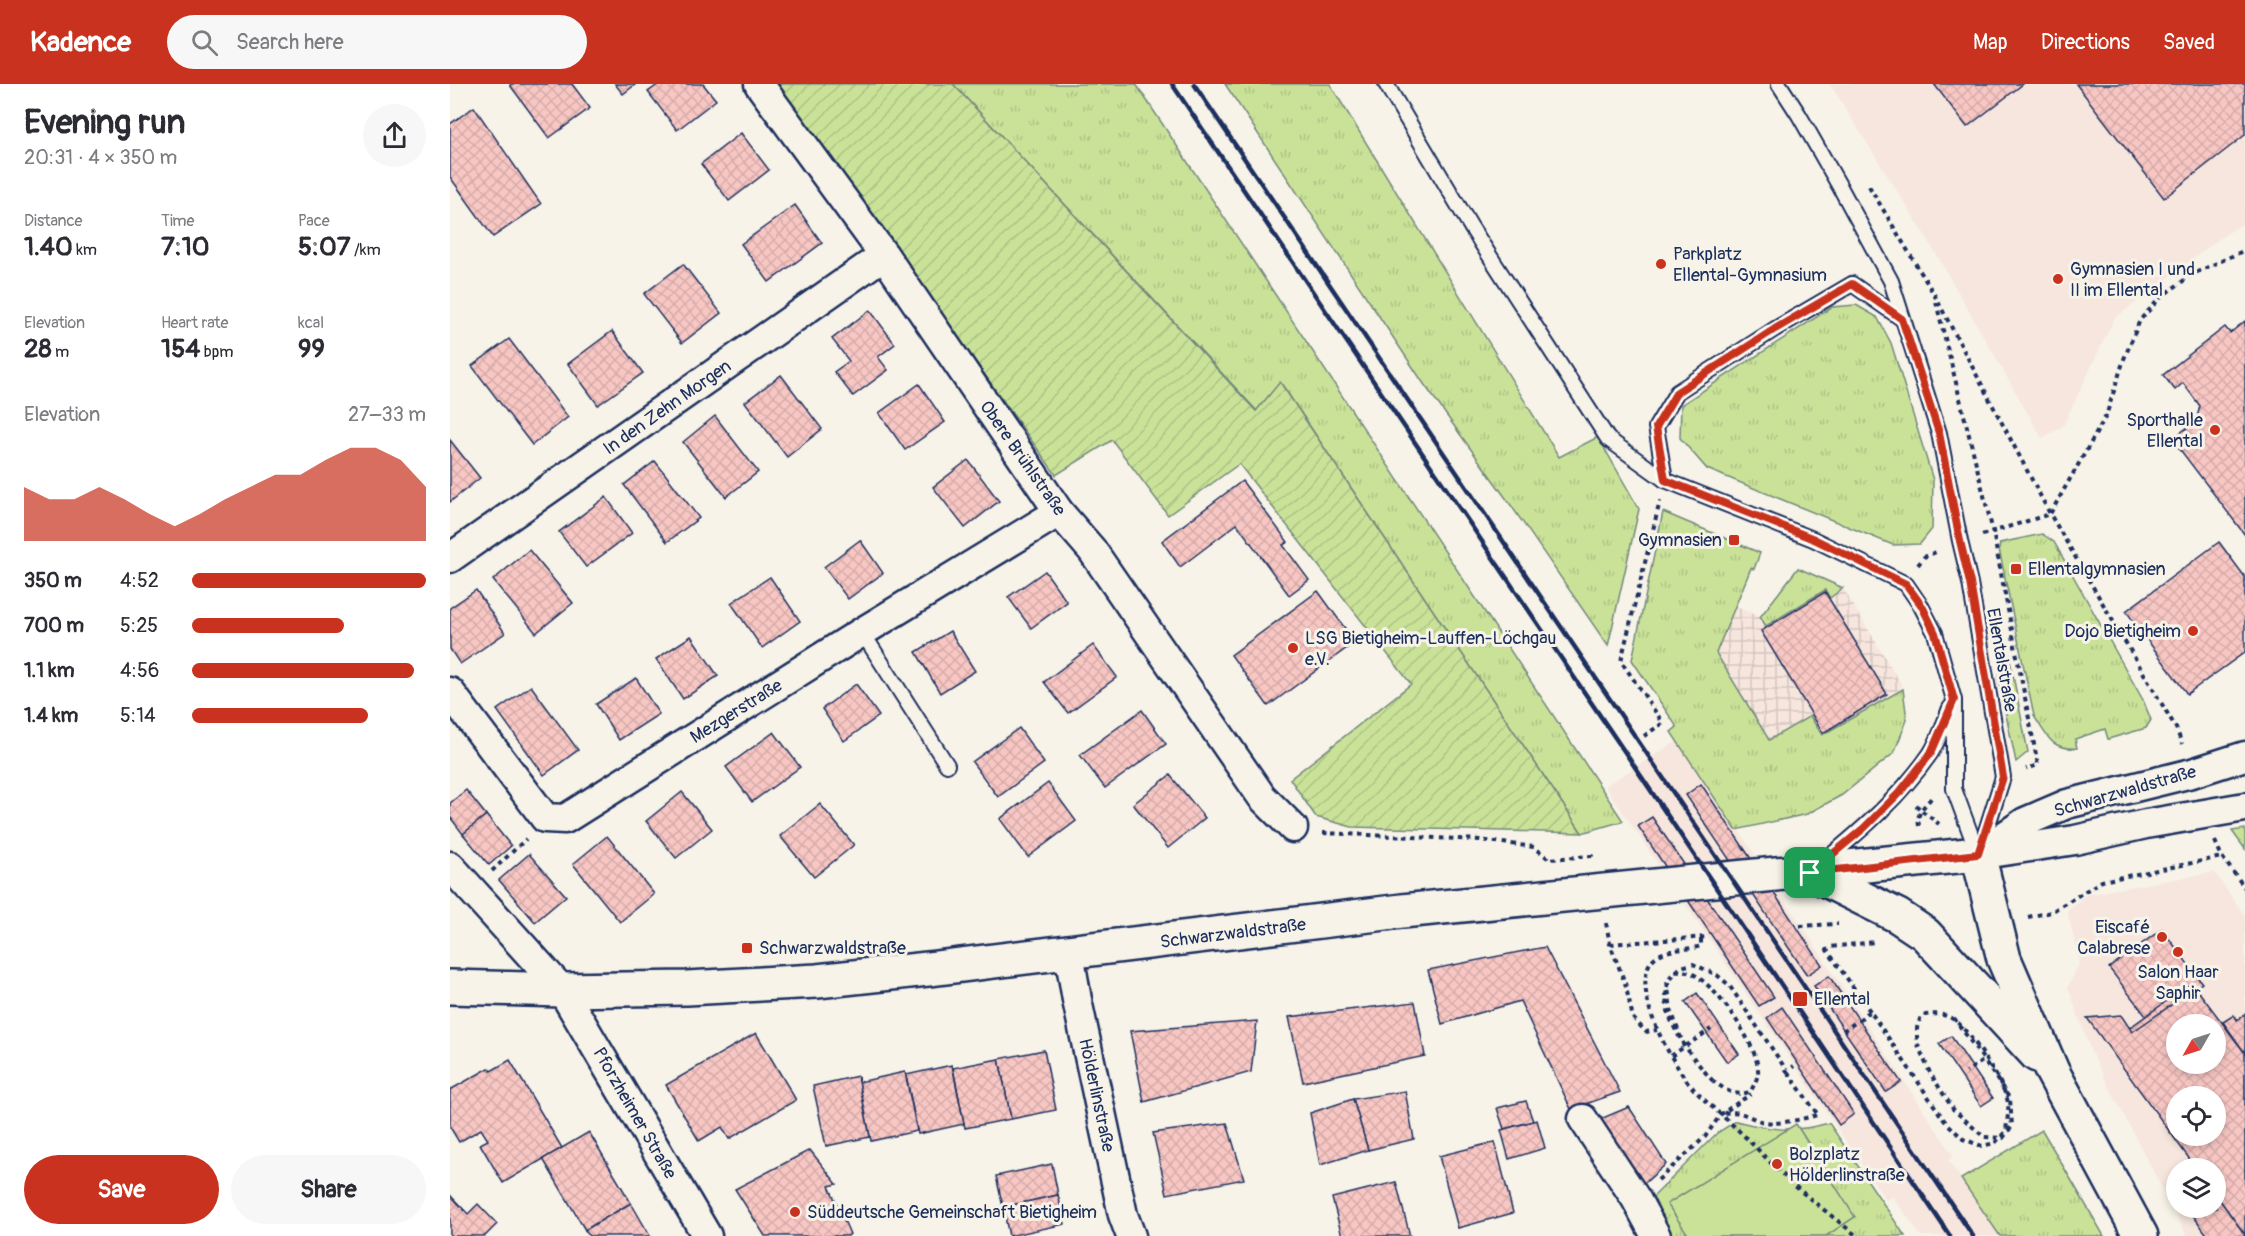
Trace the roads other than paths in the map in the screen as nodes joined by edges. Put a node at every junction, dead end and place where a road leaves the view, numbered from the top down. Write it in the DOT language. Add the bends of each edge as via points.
graph roads {
  1 [pos="759,84"];
  2 [pos="1386,84"];
  3 [pos="1779,84"];
  4 [pos="884,255"];
  5 [pos="1902,319"];
  6 [pos="1665,480"];
  7 [pos="1059,512"];
  8 [pos="450,558"];
  9 [pos="862,632"];
  10 [pos="450,692"];
  11 [pos="1954,700"];
  12 [pos="2245,756"];
  13 [pos="947,765"];
  14 [pos="2245,807"];
  15 [pos="1293,828"];
  16 [pos="1978,854"];
  17 [pos="450,866"];
  18 [pos="1810,873"];
  19 [pos="1069,953"];
  20 [pos="450,987"];
  21 [pos="562,990"];
  22 [pos="2052,1071"];
  23 [pos="1583,1119"];
  24 [pos="707,1236"];
  25 [pos="1131,1236"];
  26 [pos="1656,1236"];
  27 [pos="2141,1236"];
  1 -- 4 [label="street, Obere Brühlstraße"];
  2 -- 6 [label="lane" via="1471,227 1608,439"];
  3 -- 5 [label="lane, Ellentalstraße" via="1891,281"];
  4 -- 7 [label="street, Obere Brühlstraße"];
  4 -- 8 [label="street, In den Zehn Morgen"];
  5 -- 6 [label="lane" via="1852,284 1677,392 1656,427"];
  5 -- 16 [label="lane, Ellentalstraße" via="1939,433 1970,583 2003,777"];
  6 -- 11 [label="lane" via="1814,539 1906,584 1935,633"];
  7 -- 9 [label="street, Mezgerstraße"];
  7 -- 15 [label="street, Obere Brühlstraße" via="1092,550 1262,797"];
  9 -- 10 [label="street, Mezgerstraße" via="565,819 545,818"];
  9 -- 13 [label="lane"];
  11 -- 16 [label="lane" via="1954,789"];
  11 -- 18 [label="lane" via="1931,753 1900,792"];
  12 -- 16 [label="street, Schwarzwaldstraße" via="2067,804 2025,822"];
  14 -- 16 [label="street, Schwarzwaldstraße" via="2075,840"];
  16 -- 18 [label="main road, Schwarzwaldstraße"];
  16 -- 22 [label="main road" via="2004,958"];
  17 -- 21 [label="street, Pforzheimer Straße"];
  18 -- 19 [label="main road, Schwarzwaldstraße" via="1402,911"];
  18 -- 22 [label="main road" via="1898,916 1925,934"];
  19 -- 21 [label="main road, Schwarzwaldstraße" via="817,981"];
  19 -- 25 [label="street, Hölderlinstraße" via="1123,1215"];
  20 -- 21 [label="main road, Schwarzwaldstraße"];
  21 -- 24 [label="street, Pforzheimer Straße"];
  22 -- 27 [label="main road"];
  23 -- 26 [label="street"];
}
